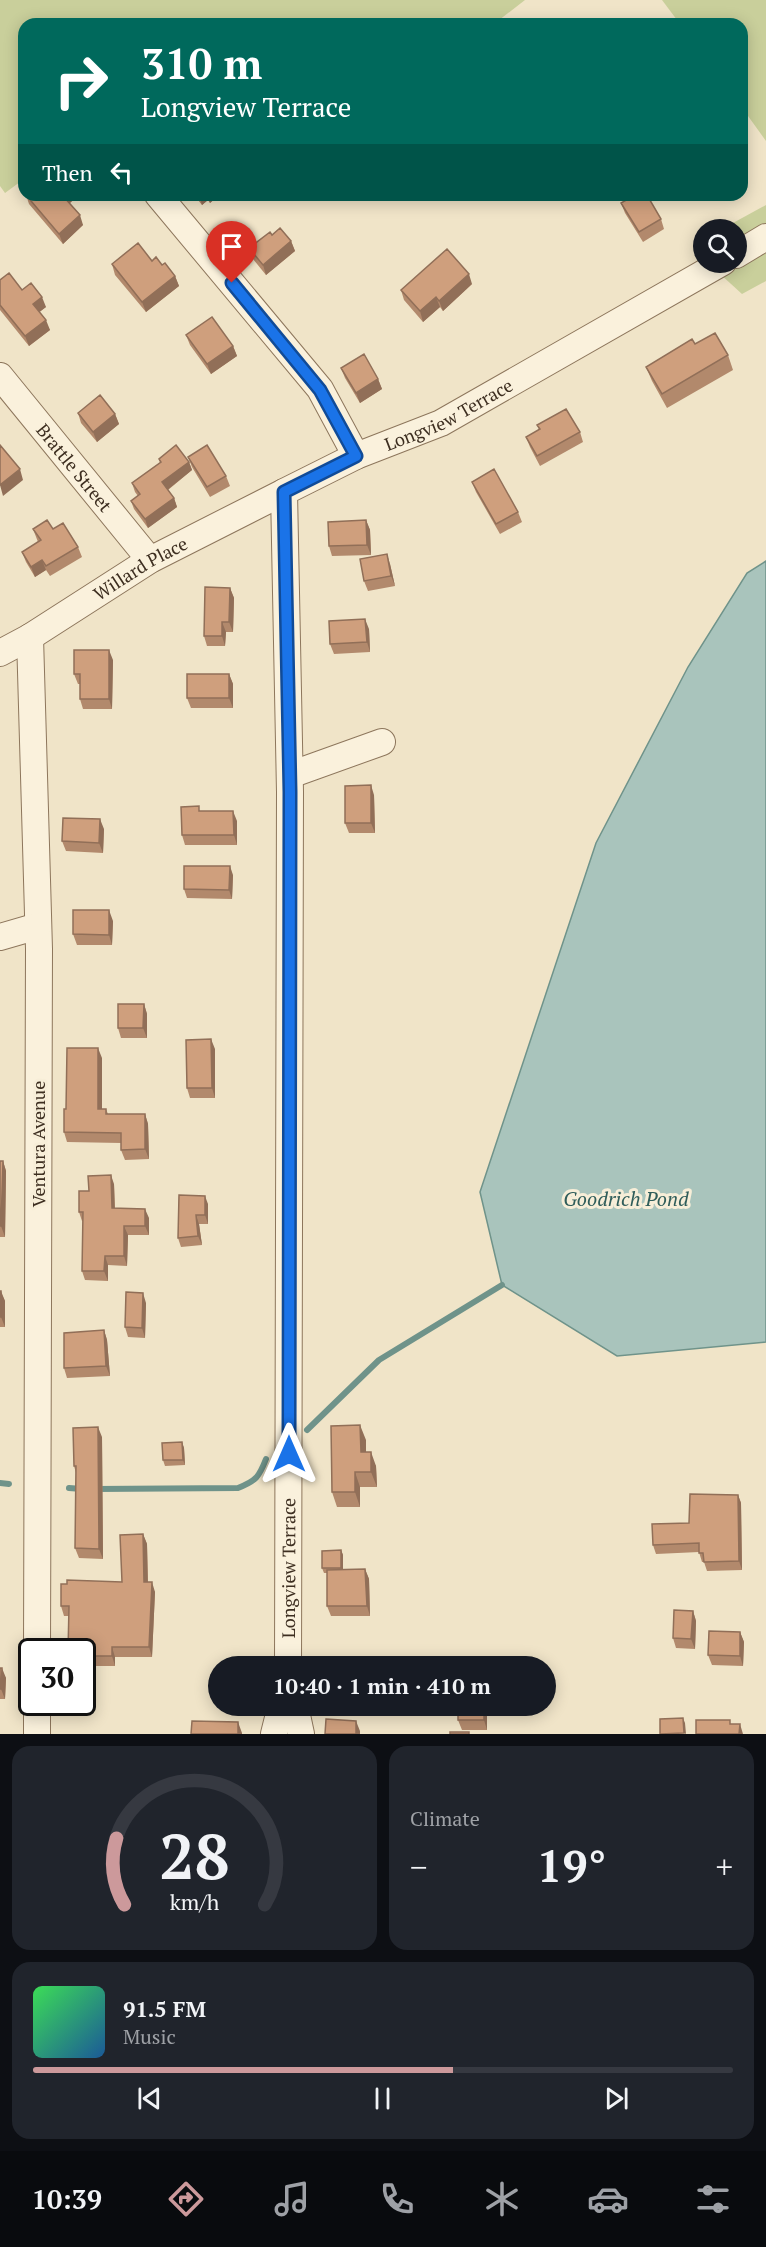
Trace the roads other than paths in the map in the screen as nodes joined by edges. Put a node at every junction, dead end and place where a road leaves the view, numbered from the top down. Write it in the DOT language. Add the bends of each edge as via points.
graph roads {
  1 [pos="163,201"];
  2 [pos="766,237"];
  3 [pos="747,248"];
  4 [pos="704,273"];
  5 [pos="0,376"];
  6 [pos="356,456"];
  7 [pos="284,492"];
  8 [pos="150,560"];
  9 [pos="30,637"];
  10 [pos="0,653"];
  11 [pos="382,742"];
  12 [pos="290,775"];
  13 [pos="38,926"];
  14 [pos="0,937"];
  15 [pos="37,1638"];
  16 [pos="288,1656"];
  17 [pos="37,1716"];
  18 [pos="278,1716"];
  19 [pos="297,1716"];
  20 [pos="37,1734"];
  21 [pos="274,1734"];
  22 [pos="301,1734"];
  1 -- 6 [label="street" via="320,390"];
  2 -- 3 [label="street"];
  4 -- 6 [label="street, Longview Terrace" via="441,423"];
  5 -- 8 [label="street, Brattle Street"];
  6 -- 7 [label="street, Longview Terrace"];
  7 -- 8 [label="street, Willard Place"];
  7 -- 12 [label="street, Longview Terrace"];
  8 -- 9 [label="street, Willard Place"];
  9 -- 10 [label="street, Willard Place"];
  9 -- 13 [label="street, Ventura Avenue"];
  11 -- 12 [label="street"];
  12 -- 16 [label="street, Longview Terrace"];
  13 -- 14 [label="street"];
  13 -- 15 [label="street, Ventura Avenue"];
  17 -- 20 [label="street"];
  18 -- 21 [label="street"];
  19 -- 22 [label="street"];
}
